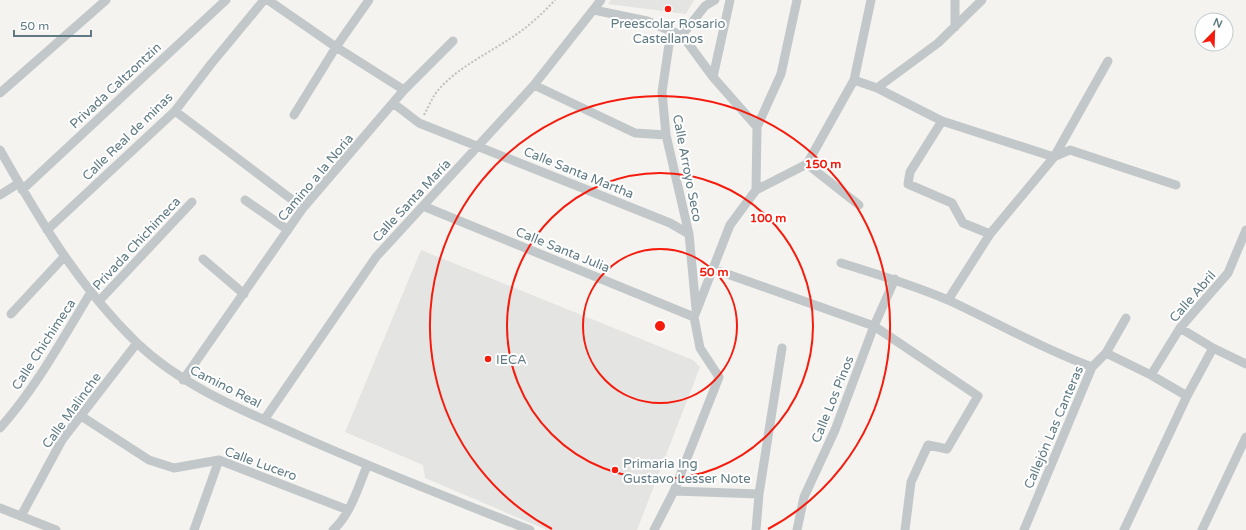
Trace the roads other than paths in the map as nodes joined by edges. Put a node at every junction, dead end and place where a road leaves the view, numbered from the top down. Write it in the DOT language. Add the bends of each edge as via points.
graph roads {
  1 [pos="106,0"];
  2 [pos="226,0"];
  3 [pos="264,0"];
  4 [pos="268,0"];
  5 [pos="369,0"];
  6 [pos="601,0"];
  7 [pos="715,0"];
  8 [pos="730,0"];
  9 [pos="797,0"];
  10 [pos="871,0"];
  11 [pos="955,0"];
  12 [pos="982,0"];
  13 [pos="594,10"];
  14 [pos="955,27"];
  15 [pos="671,31"];
  16 [pos="682,35"];
  17 [pos="452,41"];
  18 [pos="336,47"];
  19 [pos="1108,61"];
  20 [pos="713,77"];
  21 [pos="854,80"];
  22 [pos="534,85"];
  23 [pos="877,88"];
  24 [pos="404,90"];
  25 [pos="0,93"];
  26 [pos="394,103"];
  27 [pos="175,111"];
  28 [pos="294,115"];
  29 [pos="942,121"];
  30 [pos="757,127"];
  31 [pos="666,135"];
  32 [pos="479,146"];
  33 [pos="0,150"];
  34 [pos="1054,158"];
  35 [pos="807,164"];
  36 [pos="1176,185"];
  37 [pos="21,186"];
  38 [pos="756,190"];
  39 [pos="0,196"];
  40 [pos="244,200"];
  41 [pos="192,202"];
  42 [pos="859,205"];
  43 [pos="423,206"];
  44 [pos="303,208"];
  45 [pos="683,209"];
  46 [pos="670,223"];
  47 [pos="47,230"];
  48 [pos="288,230"];
  49 [pos="1246,230"];
  50 [pos="688,234"];
  51 [pos="990,234"];
  52 [pos="64,257"];
  53 [pos="203,259"];
  54 [pos="841,263"];
  55 [pos="712,269"];
  56 [pos="895,279"];
  57 [pos="91,292"];
  58 [pos="244,294"];
  59 [pos="948,300"];
  60 [pos="99,301"];
  61 [pos="11,314"];
  62 [pos="695,314"];
  63 [pos="1126,318"];
  64 [pos="874,326"];
  65 [pos="1180,328"];
  66 [pos="137,343"];
  67 [pos="782,348"];
  68 [pos="1213,348"];
  69 [pos="1106,354"];
  70 [pos="1246,364"];
  71 [pos="1092,367"];
  72 [pos="1151,375"];
  73 [pos="183,380"];
  74 [pos="1187,396"];
  75 [pos="80,416"];
  76 [pos="264,420"];
  77 [pos="0,428"];
  78 [pos="1246,437"];
  79 [pos="219,460"];
  80 [pos="367,466"];
  81 [pos="674,491"];
  82 [pos="759,494"];
  83 [pos="0,508"];
  84 [pos="348,510"];
  85 [pos="21,516"];
  86 [pos="339,528"];
  87 [pos="56,530"];
  88 [pos="194,530"];
  89 [pos="530,530"];
  90 [pos="654,530"];
  91 [pos="756,530"];
  92 [pos="797,530"];
  93 [pos="905,530"];
  94 [pos="1024,530"];
  95 [pos="1124,530"];
  96 [pos="1202,530"];
  1 -- 25 [label="street"];
  2 -- 37 [label="street, Privada Caltzontzin"];
  3 -- 27 [label="street, Calle Real de minas"];
  4 -- 18 [label="street"];
  5 -- 18 [label="street"];
  6 -- 13 [label="street, Calle Santa María"];
  7 -- 16 [label="street" via="706,6"];
  8 -- 20 [label="street"];
  9 -- 30 [label="street" via="781,74"];
  10 -- 21 [label="street"];
  11 -- 14 [label="street"];
  12 -- 14 [label="street"];
  13 -- 15 [label="street" via="647,21"];
  13 -- 22 [label="street, Calle Santa María"];
  14 -- 23 [label="street" via="938,43"];
  15 -- 16 [label="street"];
  15 -- 31 [label="street, Calle Arroyo Seco" via="662,92"];
  16 -- 20 [label="street"];
  17 -- 24 [label="street, Camino a la Noria"];
  18 -- 24 [label="street"];
  18 -- 28 [label="street"];
  19 -- 34 [label="street"];
  20 -- 30 [label="street"];
  21 -- 23 [label="street"];
  21 -- 35 [label="street"];
  22 -- 31 [label="street" via="635,133"];
  22 -- 32 [label="street, Calle Santa María"];
  23 -- 29 [label="street"];
  24 -- 26 [label="street, Camino a la Noria"];
  26 -- 32 [label="street, Calle Santa Martha" via="419,123"];
  26 -- 44 [label="street, Camino a la Noria"];
  27 -- 44 [label="street"];
  27 -- 47 [label="street, Calle Real de minas"];
  29 -- 34 [label="street"];
  29 -- 51 [label="street" via="910,172 908,184 952,203 963,223"];
  30 -- 38 [label="street"];
  31 -- 45 [label="street, Calle Arroyo Seco"];
  32 -- 43 [label="street, Calle Santa María"];
  32 -- 46 [label="street, Calle Santa Martha"];
  33 -- 37 [label="street, Camino Real"];
  34 -- 36 [label="street" via="1070,150"];
  34 -- 51 [label="street"];
  35 -- 38 [label="street"];
  35 -- 42 [label="street"];
  37 -- 39 [label="street, Privada Caltzontzin"];
  37 -- 47 [label="street, Camino Real"];
  38 -- 55 [label="street" via="730,225"];
  40 -- 48 [label="street"];
  41 -- 60 [label="street, Privada Chichimeca"];
  43 -- 62 [label="street, Calle Santa Julia"];
  43 -- 76 [label="street, Calle Santa María" via="376,256"];
  44 -- 48 [label="street, Camino a la Noria"];
  45 -- 46 [label="street"];
  45 -- 50 [label="street, Calle Arroyo Seco"];
  46 -- 50 [label="street, Calle Santa Martha"];
  47 -- 52 [label="street, Camino Real"];
  48 -- 58 [label="street, Camino a la Noria"];
  49 -- 65 [label="street, Calle Abril" via="1228,273"];
  50 -- 62 [label="street, Calle Arroyo Seco"];
  51 -- 59 [label="street"];
  52 -- 57 [label="street, Camino Real"];
  52 -- 61 [label="street"];
  53 -- 58 [label="street"];
  54 -- 56 [label="street"];
  55 -- 62 [label="street"];
  55 -- 64 [label="street"];
  56 -- 59 [label="street"];
  56 -- 64 [label="street, Calle Los Pinos"];
  57 -- 60 [label="street, Camino Real"];
  57 -- 77 [label="street, Calle Chichimeca" via="34,384"];
  58 -- 73 [label="street, Camino a la Noria"];
  59 -- 71 [label="street" via="1062,356"];
  60 -- 66 [label="street, Camino Real"];
  62 -- 81 [label="street" via="700,348 720,377"];
  63 -- 69 [label="street, Callejón Las Canteras"];
  64 -- 92 [label="street, Calle Los Pinos" via="835,430 804,497"];
  64 -- 93 [label="street" via="978,396 947,449 928,445 911,482"];
  65 -- 68 [label="street"];
  65 -- 72 [label="street, Calle Abril"];
  66 -- 73 [label="street, Camino Real"];
  66 -- 75 [label="street, Calle Malinche"];
  67 -- 82 [label="street"];
  68 -- 70 [label="street"];
  68 -- 74 [label="street"];
  69 -- 71 [label="street, Callejón Las Canteras"];
  69 -- 72 [label="street"];
  71 -- 94 [label="street, Callejón Las Canteras"];
  72 -- 74 [label="street"];
  73 -- 76 [label="street, Camino Real"];
  74 -- 95 [label="street"];
  75 -- 79 [label="street, Calle Lucero" via="149,460 174,468"];
  75 -- 85 [label="street, Calle Malinche" via="62,440"];
  76 -- 80 [label="street, Camino Real"];
  78 -- 96 [label="street"];
  79 -- 84 [label="street, Calle Lucero"];
  79 -- 88 [label="street"];
  80 -- 84 [label="street"];
  80 -- 89 [label="street, Camino Real"];
  81 -- 82 [label="street"];
  81 -- 90 [label="street"];
  82 -- 91 [label="street"];
  83 -- 85 [label="street"];
  84 -- 86 [label="street"];
  85 -- 87 [label="street"];
}
